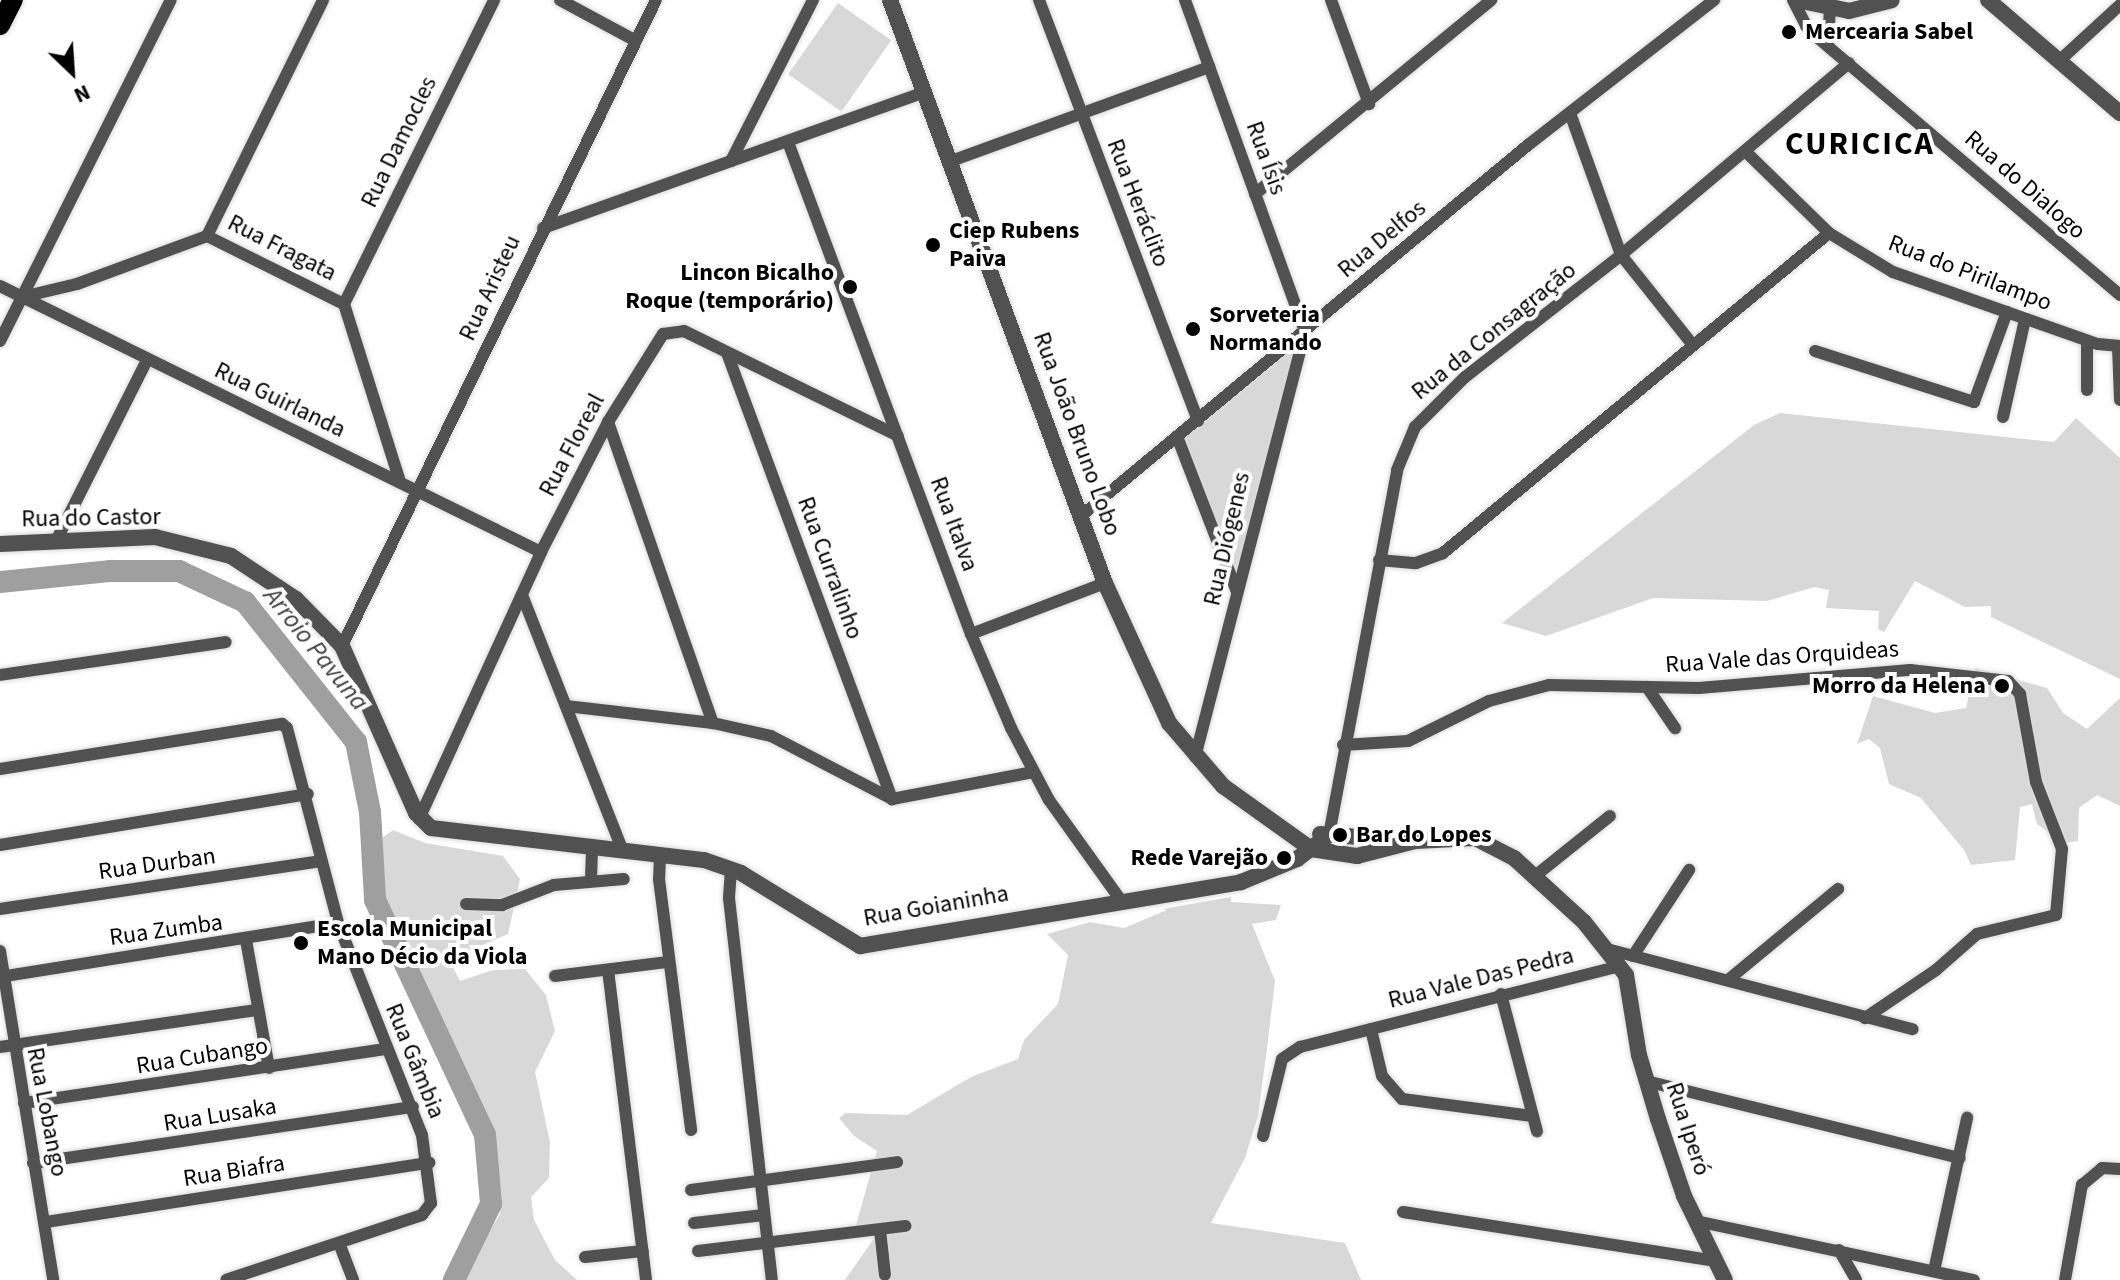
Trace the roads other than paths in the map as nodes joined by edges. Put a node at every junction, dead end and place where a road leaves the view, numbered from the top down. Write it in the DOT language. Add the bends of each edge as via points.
graph roads {
  1 [pos="13,0"];
  2 [pos="171,0"];
  3 [pos="323,0"];
  4 [pos="494,0"];
  5 [pos="560,0"];
  6 [pos="656,0"];
  7 [pos="813,0"];
  8 [pos="890,0"];
  9 [pos="1039,0"];
  10 [pos="1185,0"];
  11 [pos="1331,0"];
  12 [pos="1491,0"];
  13 [pos="1714,0"];
  14 [pos="1795,0"];
  15 [pos="1892,0"];
  16 [pos="1988,0"];
  17 [pos="2120,5"];
  18 [pos="1475,6"];
  19 [pos="1830,10"];
  20 [pos="0,25"];
  21 [pos="636,41"];
  22 [pos="1828,45"];
  23 [pos="2059,61"];
  24 [pos="1849,63"];
  25 [pos="1209,67"];
  26 [pos="925,92"];
  27 [pos="1369,104"];
  28 [pos="1570,113"];
  29 [pos="2120,113"];
  30 [pos="1081,114"];
  31 [pos="788,142"];
  32 [pos="1745,151"];
  33 [pos="731,161"];
  34 [pos="951,161"];
  35 [pos="1255,194"];
  36 [pos="543,228"];
  37 [pos="1829,233"];
  38 [pos="207,236"];
  39 [pos="1621,255"];
  40 [pos="0,286"];
  41 [pos="2120,295"];
  42 [pos="22,297"];
  43 [pos="344,304"];
  44 [pos="2007,312"];
  45 [pos="2025,319"];
  46 [pos="1305,332"];
  47 [pos="0,341"];
  48 [pos="2087,341"];
  49 [pos="1692,344"];
  50 [pos="1815,351"];
  51 [pos="2120,352"];
  52 [pos="727,353"];
  53 [pos="147,360"];
  54 [pos="2087,390"];
  55 [pos="2120,400"];
  56 [pos="2003,417"];
  57 [pos="1198,421"];
  58 [pos="608,422"];
  59 [pos="898,436"];
  60 [pos="1178,439"];
  61 [pos="400,482"];
  62 [pos="418,492"];
  63 [pos="1081,516"];
  64 [pos="57,539"];
  65 [pos="0,544"];
  66 [pos="541,552"];
  67 [pos="1379,560"];
  68 [pos="1105,583"];
  69 [pos="1237,592"];
  70 [pos="522,595"];
  71 [pos="971,634"];
  72 [pos="226,642"];
  73 [pos="342,646"];
  74 [pos="0,675"];
  75 [pos="1647,687"];
  76 [pos="566,706"];
  77 [pos="713,723"];
  78 [pos="1675,728"];
  79 [pos="1343,745"];
  80 [pos="1195,757"];
  81 [pos="0,769"];
  82 [pos="1033,772"];
  83 [pos="308,794"];
  84 [pos="892,799"];
  85 [pos="1610,816"];
  86 [pos="419,819"];
  87 [pos="1293,834"];
  88 [pos="1329,835"];
  89 [pos="0,845"];
  90 [pos="592,846"];
  91 [pos="1389,846"];
  92 [pos="622,849"];
  93 [pos="1311,849"];
  94 [pos="660,854"];
  95 [pos="321,861"];
  96 [pos="731,869"];
  97 [pos="1689,870"];
  98 [pos="1535,876"];
  99 [pos="591,879"];
  100 [pos="624,879"];
  101 [pos="1838,889"];
  102 [pos="1120,899"];
  103 [pos="466,904"];
  104 [pos="0,909"];
  105 [pos="338,923"];
  106 [pos="246,940"];
  107 [pos="0,951"];
  108 [pos="1627,961"];
  109 [pos="668,962"];
  110 [pos="608,970"];
  111 [pos="555,976"];
  112 [pos="2,977"];
  113 [pos="1728,980"];
  114 [pos="1501,994"];
  115 [pos="258,1010"];
  116 [pos="1865,1018"];
  117 [pos="1371,1029"];
  118 [pos="1913,1029"];
  119 [pos="6,1046"];
  120 [pos="387,1049"];
  121 [pos="269,1068"];
  122 [pos="1646,1081"];
  123 [pos="24,1103"];
  124 [pos="413,1107"];
  125 [pos="1532,1116"];
  126 [pos="1967,1118"];
  127 [pos="691,1130"];
  128 [pos="1537,1131"];
  129 [pos="1263,1136"];
  130 [pos="1960,1158"];
  131 [pos="897,1162"];
  132 [pos="33,1163"];
  133 [pos="429,1163"];
  134 [pos="2120,1169"];
  135 [pos="759,1181"];
  136 [pos="691,1190"];
  137 [pos="1403,1212"];
  138 [pos="764,1215"];
  139 [pos="1696,1221"];
  140 [pos="46,1222"];
  141 [pos="694,1223"];
  142 [pos="905,1226"];
  143 [pos="880,1230"];
  144 [pos="339,1243"];
  145 [pos="767,1243"];
  146 [pos="1839,1250"];
  147 [pos="643,1251"];
  148 [pos="698,1251"];
  149 [pos="585,1257"];
  150 [pos="1716,1261"];
  151 [pos="1934,1271"];
  152 [pos="885,1275"];
  153 [pos="53,1280"];
  154 [pos="226,1280"];
  155 [pos="353,1280"];
  156 [pos="646,1280"];
  157 [pos="772,1280"];
  158 [pos="1725,1280"];
  159 [pos="1856,1280"];
  160 [pos="1974,1280"];
  161 [pos="2065,1280"];
  1 -- 20 [label="main road"];
  2 -- 42 [label="street"];
  3 -- 38 [label="street"];
  4 -- 43 [label="street, Rua Damocles"];
  5 -- 21 [label="street"];
  6 -- 21 [label="street"];
  7 -- 33 [label="street"];
  8 -- 26 [label="street, Rua João Bruno Lobo"];
  9 -- 30 [label="street, Rua Heráclito"];
  10 -- 25 [label="street, Rua Ísis"];
  11 -- 27 [label="street"];
  12 -- 18 [label="street"];
  13 -- 28 [label="street, Rua Delfos"];
  14 -- 19 [label="street"];
  14 -- 22 [label="street, Rua do Dialogo" via="1806,26"];
  15 -- 19 [label="street" via="1868,9"];
  16 -- 23 [label="street"];
  17 -- 23 [label="street"];
  18 -- 27 [label="street"];
  19 -- 22 [label="street"];
  21 -- 36 [label="street"];
  22 -- 24 [label="street, Rua do Dialogo"];
  23 -- 29 [label="street"];
  24 -- 32 [label="street, Rua da Consagração"];
  24 -- 41 [label="street, Rua do Dialogo"];
  25 -- 30 [label="street"];
  25 -- 35 [label="street, Rua Ísis"];
  26 -- 31 [label="street, Rua Aristeu"];
  26 -- 34 [label="street, Rua João Bruno Lobo"];
  27 -- 35 [label="street"];
  28 -- 39 [label="street"];
  28 -- 46 [label="street, Rua Delfos"];
  30 -- 34 [label="street"];
  30 -- 57 [label="street, Rua Heráclito"];
  31 -- 33 [label="street, Rua Aristeu"];
  31 -- 59 [label="street, Rua Italva"];
  32 -- 37 [label="street, Rua do Pirilampo"];
  32 -- 39 [label="street, Rua da Consagração"];
  33 -- 36 [label="street, Rua Aristeu"];
  34 -- 63 [label="street, Rua João Bruno Lobo"];
  35 -- 46 [label="street, Rua Ísis"];
  36 -- 62 [label="street, Rua Aristeu"];
  37 -- 44 [label="street, Rua do Pirilampo" via="1893,272"];
  37 -- 49 [label="street"];
  38 -- 42 [label="street, Rua Fragata" via="77,284"];
  38 -- 43 [label="street, Rua Fragata"];
  39 -- 49 [label="street"];
  39 -- 67 [label="street, Rua da Consagração" via="1425,414 1397,470"];
  40 -- 42 [label="street, Rua Guirlanda"];
  42 -- 47 [label="street"];
  42 -- 53 [label="street, Rua Guirlanda"];
  43 -- 61 [label="street, Rua Fragata"];
  44 -- 45 [label="street, Rua do Pirilampo"];
  44 -- 50 [label="street" via="1974,402"];
  45 -- 48 [label="street, Rua do Pirilampo"];
  45 -- 56 [label="street"];
  46 -- 57 [label="street, Rua Delfos"];
  46 -- 69 [label="street, Rua Diógenes"];
  48 -- 51 [label="street, Rua do Pirilampo"];
  48 -- 54 [label="street"];
  49 -- 67 [label="street" via="1443,553 1416,563"];
  51 -- 55 [label="street"];
  52 -- 58 [label="street, Rua Floreal" via="684,331 663,334"];
  52 -- 59 [label="street, Rua Floreal"];
  52 -- 84 [label="street, Rua Curralinho"];
  53 -- 61 [label="street, Rua Guirlanda"];
  53 -- 64 [label="street"];
  57 -- 60 [label="street, Rua Delfos"];
  58 -- 66 [label="street, Rua Floreal"];
  58 -- 77 [label="street"];
  59 -- 71 [label="street, Rua Italva"];
  60 -- 63 [label="street, Rua Delfos"];
  60 -- 69 [label="street"];
  61 -- 62 [label="street, Rua Guirlanda"];
  62 -- 66 [label="street, Rua Guirlanda"];
  62 -- 73 [label="street, Rua Aristeu"];
  63 -- 68 [label="street, Rua João Bruno Lobo"];
  64 -- 65 [label="street, Rua do Castor"];
  64 -- 73 [label="street, Rua do Castor" via="155,537 231,556 296,599"];
  66 -- 70 [label="street, Rua Floreal"];
  67 -- 79 [label="street, Rua da Consagração"];
  68 -- 71 [label="street"];
  68 -- 80 [label="street, Rua João Bruno Lobo" via="1154,698"];
  69 -- 80 [label="street, Rua Diógenes" via="1215,699"];
  70 -- 76 [label="street"];
  70 -- 86 [label="street, Rua Floreal"];
  71 -- 82 [label="street, Rua Italva"];
  72 -- 74 [label="street"];
  73 -- 86 [label="street, Rua do Castor"];
  75 -- 78 [label="street"];
  75 -- 79 [label="street, Rua Vale das Orquideas" via="1549,685 1489,701 1408,741"];
  75 -- 116 [label="street, Rua Vale das Orquideas" via="1699,688 1862,671 1995,678 2015,685 2036,782 2062,849 2061,914 1977,934 1936,970"];
  76 -- 77 [label="street"];
  76 -- 92 [label="street"];
  77 -- 84 [label="street" via="804,749"];
  79 -- 88 [label="street, Rua da Consagração"];
  80 -- 87 [label="street, Rua João Bruno Lobo" via="1223,786"];
  81 -- 83 [label="street, Rua Gâmbia" via="285,725"];
  82 -- 84 [label="street"];
  82 -- 102 [label="street, Rua Italva"];
  83 -- 89 [label="street"];
  83 -- 95 [label="street, Rua Gâmbia"];
  85 -- 98 [label="street"];
  86 -- 90 [label="street, Rua Goianinha" via="440,831"];
  87 -- 88 [label="street"];
  87 -- 93 [label="street, Rua João Bruno Lobo"];
  88 -- 91 [label="street" via="1371,838"];
  88 -- 93 [label="street, Rua Goianinha"];
  90 -- 92 [label="street, Rua Goianinha"];
  90 -- 99 [label="street"];
  91 -- 93 [label="street" via="1357,856"];
  91 -- 98 [label="street" via="1475,838 1492,844"];
  92 -- 94 [label="street, Rua Goianinha"];
  93 -- 102 [label="street, Rua Goianinha" via="1241,882"];
  94 -- 96 [label="street, Rua Goianinha"];
  94 -- 109 [label="street"];
  95 -- 104 [label="street, Rua Durban"];
  95 -- 105 [label="street, Rua Gâmbia"];
  96 -- 102 [label="street, Rua Goianinha" via="860,946"];
  96 -- 135 [label="street" via="729,898"];
  97 -- 108 [label="street"];
  98 -- 108 [label="street" via="1607,949"];
  99 -- 100 [label="street"];
  99 -- 103 [label="street" via="554,885 502,905"];
  101 -- 113 [label="street"];
  105 -- 106 [label="street, Rua Zumba"];
  105 -- 120 [label="street, Rua Gâmbia"];
  106 -- 112 [label="street, Rua Zumba"];
  106 -- 115 [label="street"];
  107 -- 112 [label="street, Rua Lobango"];
  108 -- 113 [label="street"];
  108 -- 114 [label="street, Rua Vale Das Pedra"];
  108 -- 122 [label="street, Rua Iperó"];
  109 -- 110 [label="street"];
  109 -- 127 [label="street"];
  110 -- 111 [label="street"];
  110 -- 147 [label="street"];
  112 -- 119 [label="street, Rua Lobango"];
  113 -- 116 [label="street"];
  114 -- 117 [label="street, Rua Vale Das Pedra"];
  114 -- 125 [label="street"];
  115 -- 119 [label="street"];
  115 -- 121 [label="street"];
  116 -- 118 [label="street"];
  117 -- 125 [label="street, Rua Vale Das Pedra" via="1382,1076 1402,1099"];
  117 -- 129 [label="street" via="1300,1047 1282,1059"];
  119 -- 123 [label="street, Rua Lobango"];
  120 -- 121 [label="street, Rua Cubango"];
  120 -- 124 [label="street, Rua Gâmbia"];
  121 -- 123 [label="street, Rua Cubango"];
  122 -- 130 [label="street"];
  122 -- 139 [label="street, Rua Iperó"];
  123 -- 132 [label="street, Rua Lobango"];
  124 -- 132 [label="street, Rua Lusaka"];
  124 -- 133 [label="street, Rua Gâmbia"];
  125 -- 128 [label="street"];
  126 -- 130 [label="street"];
  130 -- 151 [label="street"];
  131 -- 135 [label="street"];
  132 -- 140 [label="street, Rua Lobango"];
  133 -- 140 [label="street, Rua Biafra"];
  133 -- 144 [label="street, Rua Gâmbia" via="427,1212"];
  134 -- 161 [label="street" via="2093,1173 2082,1185"];
  135 -- 136 [label="street"];
  135 -- 138 [label="street"];
  137 -- 150 [label="street"];
  138 -- 141 [label="street"];
  138 -- 145 [label="street"];
  139 -- 146 [label="street"];
  139 -- 150 [label="street, Rua Iperó"];
  140 -- 153 [label="street, Rua Lobango"];
  142 -- 143 [label="street"];
  143 -- 145 [label="street"];
  143 -- 152 [label="street"];
  144 -- 154 [label="street, Rua Gâmbia"];
  144 -- 155 [label="street"];
  145 -- 148 [label="street"];
  145 -- 157 [label="street"];
  146 -- 151 [label="street"];
  146 -- 159 [label="street"];
  147 -- 149 [label="street"];
  147 -- 156 [label="street"];
  150 -- 158 [label="street, Rua Iperó"];
  151 -- 160 [label="street"];
}
